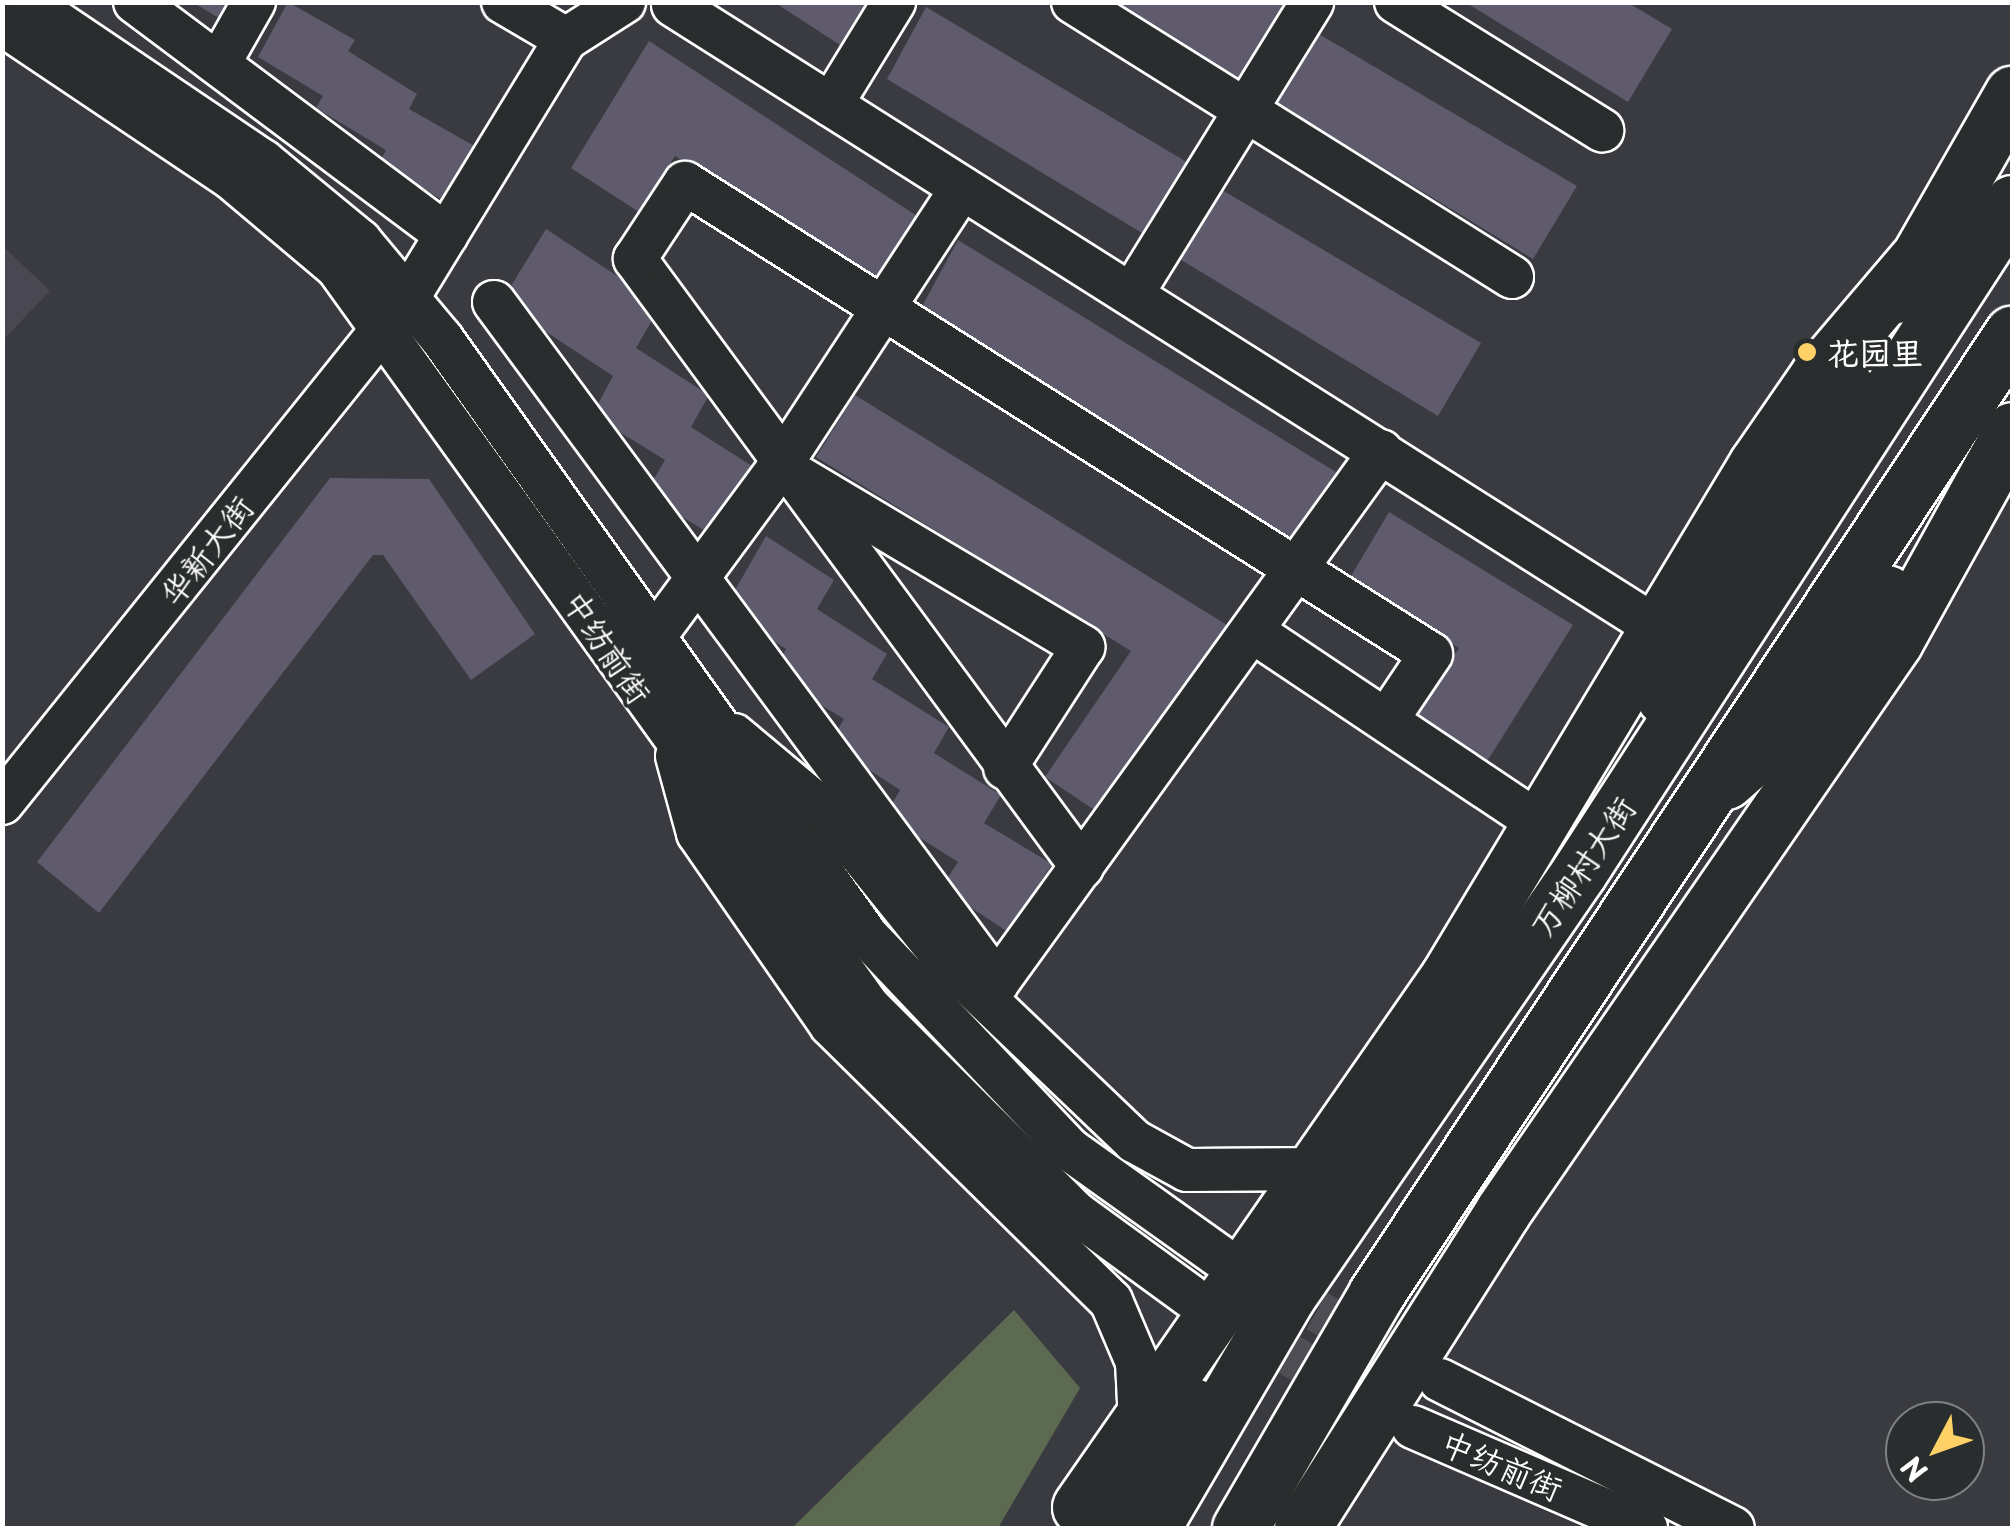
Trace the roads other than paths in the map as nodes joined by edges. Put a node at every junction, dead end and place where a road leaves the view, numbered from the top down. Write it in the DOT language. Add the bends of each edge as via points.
graph roads {
  1 [pos="27,2"];
  2 [pos="135,2"];
  3 [pos="254,2"];
  4 [pos="503,2"];
  5 [pos="624,2"];
  6 [pos="894,2"];
  7 [pos="1073,2"];
  8 [pos="1312,2"];
  9 [pos="1396,2"];
  10 [pos="673,6"];
  11 [pos="2,24"];
  12 [pos="566,39"];
  13 [pos="221,60"];
  14 [pos="2012,94"];
  15 [pos="832,105"];
  16 [pos="1246,110"];
  17 [pos="1602,130"];
  18 [pos="962,188"];
  19 [pos="2012,203"];
  20 [pos="446,234"];
  21 [pos="1915,261"];
  22 [pos="1512,277"];
  23 [pos="1132,294"];
  24 [pos="494,302"];
  25 [pos="884,309"];
  26 [pos="396,311"];
  27 [pos="2012,334"];
  28 [pos="2012,429"];
  29 [pos="1381,451"];
  30 [pos="780,466"];
  31 [pos="1300,571"];
  32 [pos="698,578"];
  33 [pos="1654,626"];
  34 [pos="1255,632"];
  35 [pos="654,637"];
  36 [pos="1388,718"];
  37 [pos="716,722"];
  38 [pos="674,746"];
  39 [pos="1004,768"];
  40 [pos="1720,786"];
  41 [pos="2,803"];
  42 [pos="1545,826"];
  43 [pos="1082,867"];
  44 [pos="1579,872"];
  45 [pos="1319,1169"];
  46 [pos="1219,1256"];
  47 [pos="1192,1297"];
  48 [pos="1287,1298"];
  49 [pos="1343,1350"];
  50 [pos="1440,1380"];
  51 [pos="1140,1423"];
  52 [pos="1413,1426"];
  53 [pos="1068,1528"];
  54 [pos="1090,1528"];
  55 [pos="1152,1528"];
  56 [pos="1240,1528"];
  57 [pos="1268,1528"];
  58 [pos="1302,1528"];
  59 [pos="1646,1528"];
  60 [pos="1734,1528"];
  1 -- 26 [label="street" via="316,202"];
  2 -- 13 [label="street"];
  3 -- 13 [label="street"];
  4 -- 12 [label="street"];
  5 -- 12 [label="street"];
  6 -- 15 [label="street"];
  7 -- 16 [label="street"];
  8 -- 16 [label="street"];
  9 -- 17 [label="street"];
  10 -- 15 [label="street"];
  11 -- 26 [label="street, 中纺前街" via="291,222"];
  12 -- 20 [label="street, 华新大街"];
  13 -- 20 [label="street"];
  14 -- 21 [label="main road"];
  15 -- 18 [label="street"];
  16 -- 22 [label="street"];
  16 -- 23 [label="street"];
  18 -- 23 [label="street"];
  18 -- 25 [label="street"];
  19 -- 44 [label="main road, 万柳村大街"];
  20 -- 26 [label="street, 华新大街"];
  21 -- 33 [label="main road" via="1818,375"];
  21 -- 44 [label="main road" via="1823,434 1671,681"];
  23 -- 29 [label="street"];
  24 -- 32 [label="street"];
  25 -- 30 [label="street"];
  25 -- 30 [label="street" via="684,183 635,259"];
  25 -- 31 [label="street"];
  26 -- 35 [label="street"];
  26 -- 38 [label="street, 中纺前街"];
  26 -- 41 [label="street, 华新大街"];
  27 -- 40 [label="main road"];
  28 -- 40 [label="main road" via="1787,727"];
  28 -- 58 [label="main road" via="1885,656 1503,1210"];
  29 -- 31 [label="street"];
  29 -- 33 [label="street"];
  30 -- 32 [label="street"];
  30 -- 39 [label="street"];
  30 -- 39 [label="street" via="1083,646"];
  31 -- 34 [label="street"];
  31 -- 36 [label="street" via="1430,654"];
  32 -- 35 [label="street"];
  32 -- 43 [label="street" via="997,983"];
  33 -- 42 [label="main road"];
  34 -- 36 [label="street"];
  34 -- 43 [label="street"];
  35 -- 37 [label="street"];
  36 -- 42 [label="street"];
  37 -- 45 [label="street" via="827,813 950,964 1134,1141 1187,1170"];
  37 -- 46 [label="street" via="866,936 942,1023 1070,1149"];
  38 -- 47 [label="street, 中纺前街" via="869,1007 934,1078 1076,1214"];
  38 -- 51 [label="street" via="698,833 831,1026 1112,1300 1137,1362"];
  39 -- 43 [label="street"];
  40 -- 49 [label="main road"];
  42 -- 45 [label="main road"];
  44 -- 48 [label="main road, 万柳村大街"];
  45 -- 51 [label="main road"];
  48 -- 54 [label="main road"];
  48 -- 55 [label="main road, 万柳村大街"];
  49 -- 56 [label="main road"];
  49 -- 57 [label="main road"];
  50 -- 60 [label="street"];
  51 -- 53 [label="main road"];
  52 -- 59 [label="street, 中纺前街"];
}
